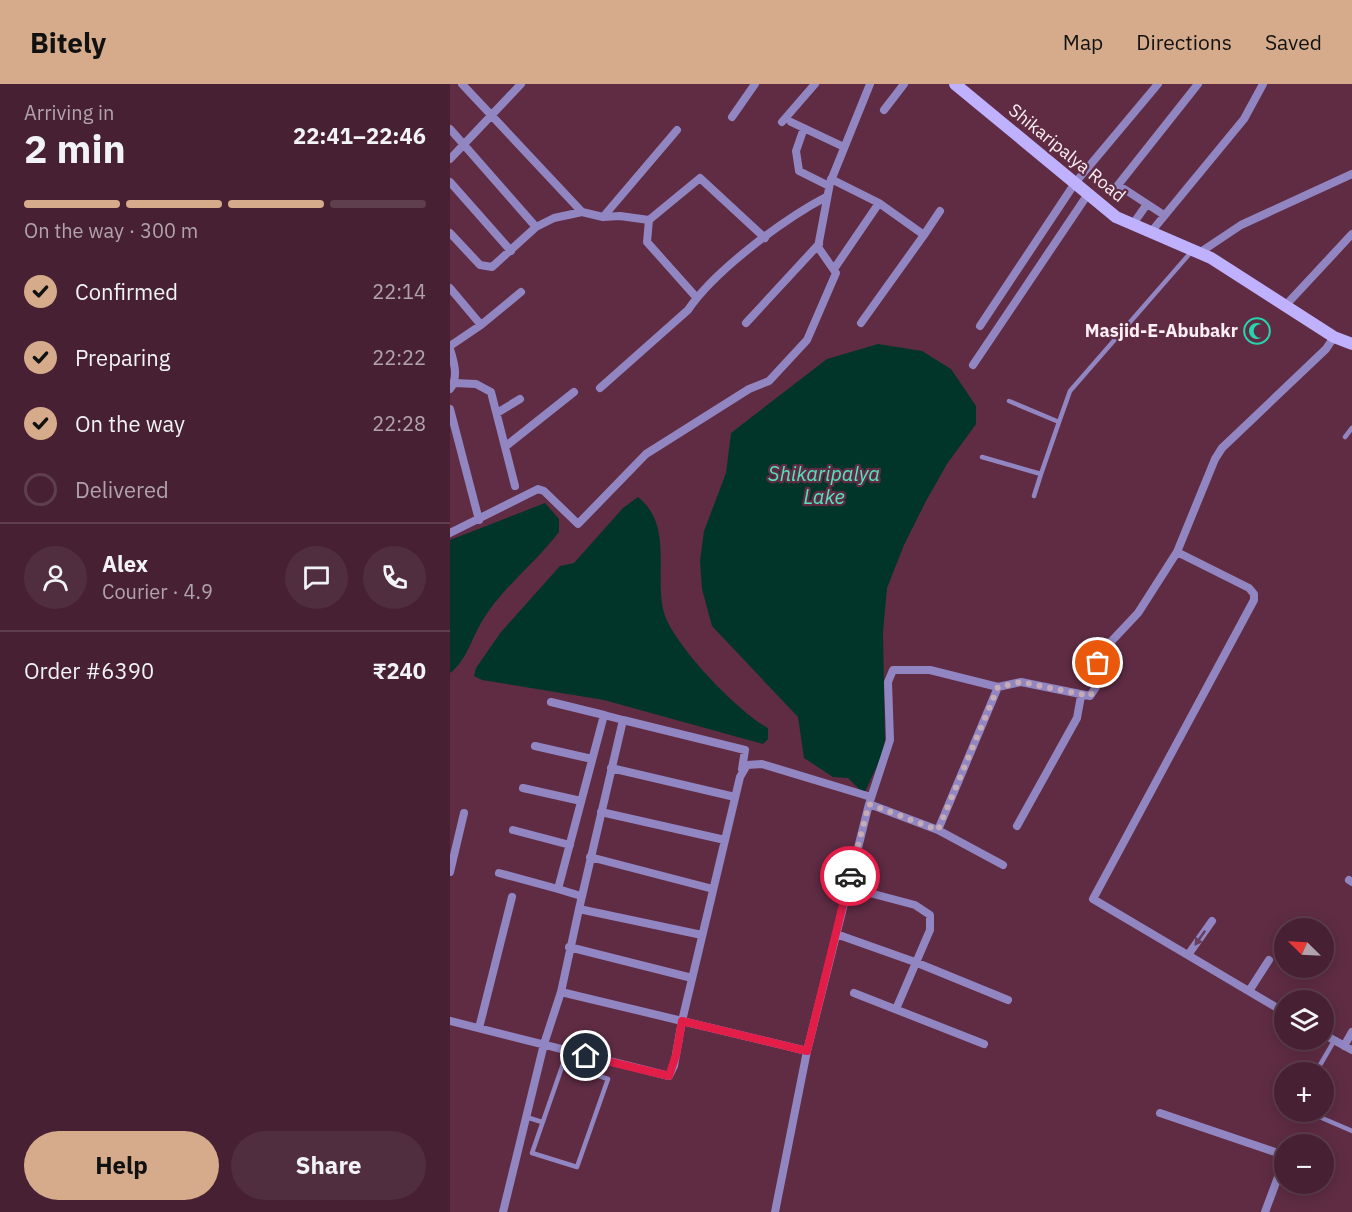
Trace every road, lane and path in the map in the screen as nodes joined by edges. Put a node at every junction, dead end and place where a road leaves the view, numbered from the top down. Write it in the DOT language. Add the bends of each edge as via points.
graph roads {
  1 [pos="462,84"];
  2 [pos="521,84"];
  3 [pos="755,84"];
  4 [pos="815,84"];
  5 [pos="870,84"];
  6 [pos="904,84"];
  7 [pos="955,84"];
  8 [pos="1158,84"];
  9 [pos="1198,84"];
  10 [pos="1263,84"];
  11 [pos="884,110"];
  12 [pos="492,115"];
  13 [pos="732,117"];
  14 [pos="804,128"];
  15 [pos="450,129"];
  16 [pos="678,130"];
  17 [pos="464,144"];
  18 [pos="844,147"];
  19 [pos="450,159"];
  20 [pos="1352,174"];
  21 [pos="450,182"];
  22 [pos="830,183"];
  23 [pos="1075,183"];
  24 [pos="1088,194"];
  25 [pos="826,197"];
  26 [pos="879,203"];
  27 [pos="1147,204"];
  28 [pos="940,211"];
  29 [pos="582,213"];
  30 [pos="1164,215"];
  31 [pos="603,217"];
  32 [pos="649,220"];
  33 [pos="1132,224"];
  34 [pos="536,227"];
  35 [pos="1151,232"];
  36 [pos="450,233"];
  37 [pos="1352,234"];
  38 [pos="924,235"];
  39 [pos="765,238"];
  40 [pos="819,244"];
  41 [pos="511,251"];
  42 [pos="1196,251"];
  43 [pos="834,269"];
  44 [pos="450,288"];
  45 [pos="521,292"];
  46 [pos="696,297"];
  47 [pos="1285,306"];
  48 [pos="861,322"];
  49 [pos="746,323"];
  50 [pos="481,325"];
  51 [pos="980,326"];
  52 [pos="1334,337"];
  53 [pos="1352,344"];
  54 [pos="450,348"];
  55 [pos="973,365"];
  56 [pos="452,386"];
  57 [pos="600,388"];
  58 [pos="574,392"];
  59 [pos="520,399"];
  60 [pos="1009,401"];
  61 [pos="450,409"];
  62 [pos="497,413"];
  63 [pos="1059,423"];
  64 [pos="1352,428"];
  65 [pos="1345,437"];
  66 [pos="506,446"];
  67 [pos="982,457"];
  68 [pos="1041,474"];
  69 [pos="515,486"];
  70 [pos="1034,496"];
  71 [pos="479,520"];
  72 [pos="450,533"];
  73 [pos="1177,552"];
  74 [pos="998,687"];
  75 [pos="1081,696"];
  76 [pos="551,702"];
  77 [pos="604,715"];
  78 [pos="623,720"];
  79 [pos="535,746"];
  80 [pos="592,759"];
  81 [pos="611,768"];
  82 [pos="742,769"];
  83 [pos="523,788"];
  84 [pos="735,797"];
  85 [pos="870,800"];
  86 [pos="581,801"];
  87 [pos="601,812"];
  88 [pos="464,813"];
  89 [pos="1017,826"];
  90 [pos="513,830"];
  91 [pos="938,830"];
  92 [pos="725,840"];
  93 [pos="570,845"];
  94 [pos="590,857"];
  95 [pos="1003,864"];
  96 [pos="450,872"];
  97 [pos="499,873"];
  98 [pos="847,887"];
  99 [pos="558,889"];
  100 [pos="713,889"];
  101 [pos="582,896"];
  102 [pos="512,897"];
  103 [pos="579,909"];
  104 [pos="1212,921"];
  105 [pos="836,934"];
  106 [pos="702,935"];
  107 [pos="569,947"];
  108 [pos="1188,955"];
  109 [pos="1269,960"];
  110 [pos="915,962"];
  111 [pos="692,978"];
  112 [pos="561,992"];
  113 [pos="1249,992"];
  114 [pos="854,993"];
  115 [pos="1008,1000"];
  116 [pos="1274,1006"];
  117 [pos="896,1009"];
  118 [pos="450,1021"];
  119 [pos="682,1021"];
  120 [pos="478,1028"];
  121 [pos="1352,1032"];
  122 [pos="1335,1041"];
  123 [pos="544,1044"];
  124 [pos="984,1044"];
  125 [pos="1348,1048"];
  126 [pos="807,1051"];
  127 [pos="1322,1062"];
  128 [pos="1160,1113"];
  129 [pos="526,1117"];
  130 [pos="543,1122"];
  131 [pos="1331,1122"];
  132 [pos="1352,1131"];
  133 [pos="1274,1152"];
  134 [pos="1274,1188"];
  135 [pos="503,1212"];
  136 [pos="775,1212"];
  137 [pos="1266,1212"];
  1 -- 12 [label="street"];
  2 -- 12 [label="street"];
  3 -- 13 [label="street"];
  4 -- 14 [label="street" via="787,122"];
  5 -- 18 [label="street"];
  6 -- 11 [label="street"];
  7 -- 23 [label="street, Shikaripalya Road"];
  8 -- 23 [label="street"];
  9 -- 27 [label="street" via="1118,185"];
  10 -- 30 [label="street" via="1244,119"];
  12 -- 17 [label="street"];
  12 -- 29 [label="street"];
  14 -- 18 [label="street"];
  14 -- 22 [label="street" via="796,151 799,171"];
  15 -- 17 [label="street"];
  16 -- 31 [label="street"];
  17 -- 19 [label="street"];
  17 -- 34 [label="street"];
  18 -- 22 [label="street"];
  20 -- 42 [label="street" via="1241,225"];
  21 -- 41 [label="street"];
  22 -- 25 [label="street"];
  22 -- 26 [label="street"];
  23 -- 24 [label="street, Shikaripalya Road"];
  23 -- 51 [label="street"];
  24 -- 33 [label="street, Shikaripalya Road" via="1116,217"];
  24 -- 55 [label="street"];
  25 -- 39 [label="street" via="787,218"];
  25 -- 40 [label="street"];
  26 -- 38 [label="street"];
  26 -- 43 [label="street"];
  27 -- 30 [label="street"];
  27 -- 33 [label="street"];
  28 -- 38 [label="street"];
  29 -- 31 [label="street"];
  29 -- 34 [label="street" via="554,218"];
  30 -- 35 [label="street"];
  31 -- 32 [label="street"];
  32 -- 39 [label="street" via="700,178"];
  32 -- 46 [label="street" via="647,242"];
  33 -- 35 [label="street, Shikaripalya Road"];
  34 -- 41 [label="street"];
  35 -- 42 [label="street, Shikaripalya Road"];
  36 -- 41 [label="street" via="486,268"];
  37 -- 47 [label="street"];
  38 -- 48 [label="street"];
  39 -- 46 [label="street"];
  40 -- 43 [label="street"];
  40 -- 49 [label="street"];
  42 -- 47 [label="street, Shikaripalya Road"];
  42 -- 63 [label="lane" via="1070,391"];
  43 -- 71 [label="street" via="836,273 807,340 769,381 749,389 646,454 578,524 538,489"];
  44 -- 50 [label="street"];
  45 -- 50 [label="street"];
  46 -- 57 [label="street" via="688,310"];
  47 -- 52 [label="street, Shikaripalya Road"];
  50 -- 54 [label="street"];
  52 -- 53 [label="street, Shikaripalya Road"];
  52 -- 73 [label="street" via="1222,448"];
  54 -- 56 [label="street"];
  56 -- 62 [label="street" via="486,388"];
  58 -- 66 [label="street"];
  59 -- 62 [label="street"];
  60 -- 63 [label="lane"];
  61 -- 71 [label="street"];
  62 -- 66 [label="street"];
  63 -- 68 [label="lane"];
  64 -- 65 [label="lane"];
  66 -- 69 [label="street"];
  67 -- 68 [label="lane"];
  68 -- 70 [label="lane"];
  71 -- 72 [label="street"];
  73 -- 75 [label="street" via="1138,614 1106,647 1098,663 1093,694"];
  73 -- 108 [label="street" via="1250,588 1254,600 1093,899"];
  74 -- 75 [label="street" via="1021,682"];
  74 -- 85 [label="street" via="930,670 897,669 890,673 890,740"];
  74 -- 91 [label="street"];
  75 -- 89 [label="street" via="1077,718"];
  76 -- 77 [label="street"];
  77 -- 78 [label="street"];
  77 -- 80 [label="street"];
  78 -- 81 [label="street"];
  78 -- 82 [label="street" via="746,750"];
  79 -- 80 [label="street"];
  80 -- 86 [label="street"];
  81 -- 84 [label="street"];
  81 -- 87 [label="street"];
  82 -- 84 [label="street"];
  82 -- 85 [label="street" via="762,764"];
  83 -- 86 [label="street"];
  84 -- 92 [label="street"];
  85 -- 91 [label="street"];
  85 -- 98 [label="street"];
  86 -- 93 [label="street"];
  87 -- 92 [label="street"];
  87 -- 94 [label="street"];
  88 -- 96 [label="street"];
  90 -- 93 [label="street"];
  91 -- 95 [label="street"];
  92 -- 100 [label="street"];
  93 -- 99 [label="street"];
  94 -- 100 [label="street"];
  94 -- 101 [label="street"];
  97 -- 99 [label="street"];
  98 -- 105 [label="street"];
  98 -- 110 [label="street" via="915,905 930,915 930,930"];
  99 -- 101 [label="street"];
  100 -- 106 [label="street"];
  101 -- 103 [label="street"];
  102 -- 120 [label="street"];
  103 -- 106 [label="street"];
  103 -- 107 [label="street"];
  104 -- 108 [label="street, one-way"];
  105 -- 110 [label="street"];
  105 -- 126 [label="street"];
  106 -- 111 [label="street"];
  107 -- 111 [label="street"];
  107 -- 112 [label="street"];
  108 -- 113 [label="street"];
  109 -- 113 [label="street"];
  110 -- 115 [label="street"];
  110 -- 117 [label="street"];
  111 -- 119 [label="street"];
  112 -- 119 [label="street"];
  112 -- 123 [label="street"];
  113 -- 116 [label="street"];
  114 -- 117 [label="street"];
  117 -- 124 [label="street"];
  118 -- 120 [label="street"];
  119 -- 123 [label="street" via="669,1076"];
  119 -- 126 [label="street"];
  120 -- 123 [label="street"];
  121 -- 125 [label="street"];
  122 -- 125 [label="street"];
  122 -- 127 [label="lane"];
  123 -- 129 [label="street"];
  126 -- 136 [label="street"];
  128 -- 133 [label="street"];
  129 -- 130 [label="lane"];
  129 -- 135 [label="street"];
  130 -- 130 [label="lane" via="563,1064 608,1079 577,1167 532,1153"];
  131 -- 132 [label="lane"];
  134 -- 137 [label="street"];
}
